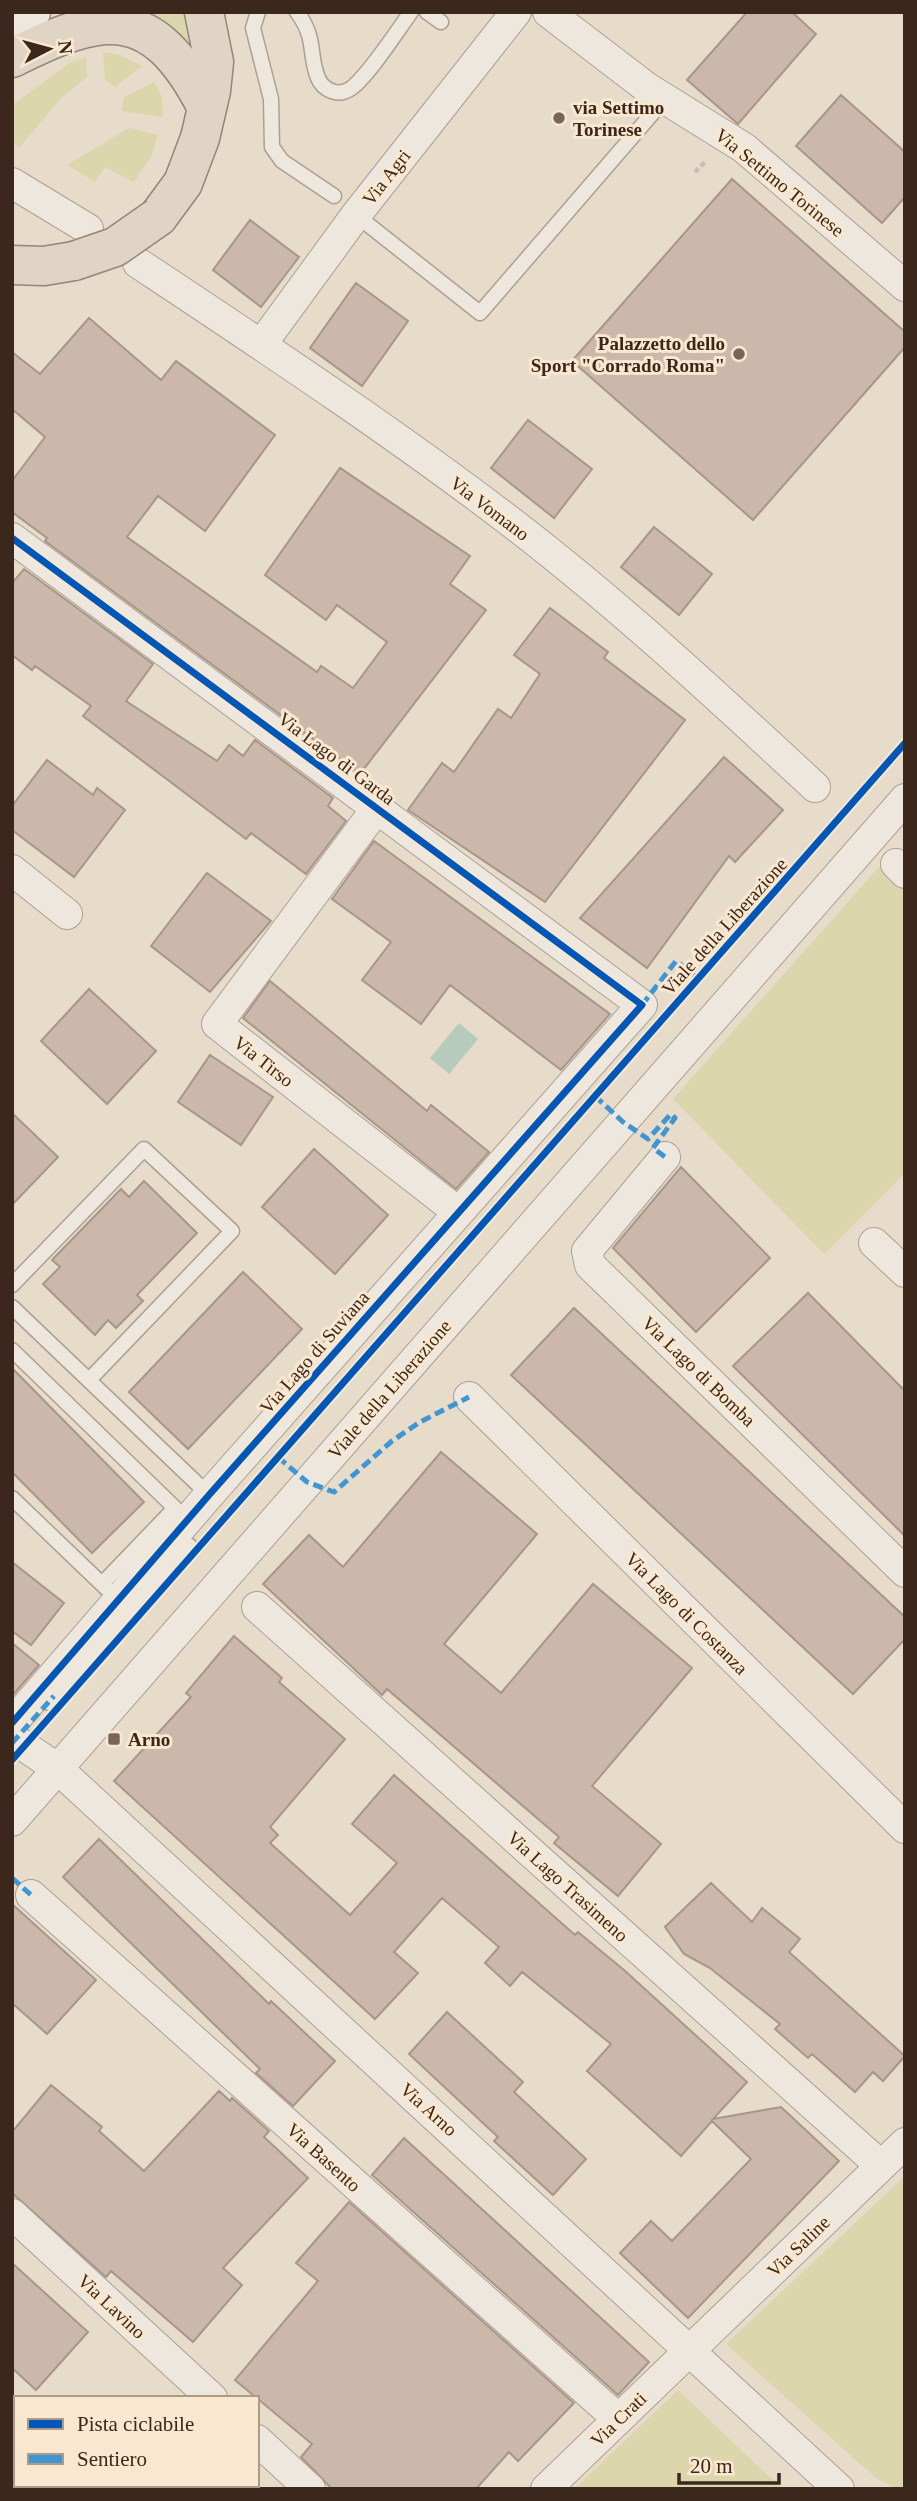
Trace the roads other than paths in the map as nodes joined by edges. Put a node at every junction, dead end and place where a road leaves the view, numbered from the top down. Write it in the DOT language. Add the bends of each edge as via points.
graph roads {
  1 [pos="31,12"];
  2 [pos="204,12"];
  3 [pos="258,12"];
  4 [pos="297,12"];
  5 [pos="411,12"];
  6 [pos="426,12"];
  7 [pos="516,12"];
  8 [pos="548,12"];
  9 [pos="441,22"];
  10 [pos="12,33"];
  11 [pos="12,58"];
  12 [pos="664,100"];
  13 [pos="205,104"];
  14 [pos="12,183"];
  15 [pos="345,206"];
  16 [pos="81,245"];
  17 [pos="138,263"];
  18 [pos="12,265"];
  19 [pos="905,286"];
  20 [pos="261,345"];
  21 [pos="12,538"];
  22 [pos="816,787"];
  23 [pos="905,799"];
  24 [pos="377,808"];
  25 [pos="12,870"];
  26 [pos="67,914"];
  27 [pos="642,1005"];
  28 [pos="665,1157"];
  29 [pos="458,1212"];
  30 [pos="874,1243"];
  31 [pos="905,1272"];
  32 [pos="12,1285"];
  33 [pos="12,1307"];
  34 [pos="12,1350"];
  35 [pos="89,1380"];
  36 [pos="469,1397"];
  37 [pos="209,1495"];
  38 [pos="12,1498"];
  39 [pos="187,1548"];
  40 [pos="905,1572"];
  41 [pos="110,1592"];
  42 [pos="257,1607"];
  43 [pos="13,1736"];
  44 [pos="57,1768"];
  45 [pos="12,1821"];
  46 [pos="905,1828"];
  47 [pos="31,1895"];
  48 [pos="905,2143"];
  49 [pos="880,2165"];
  50 [pos="12,2214"];
  51 [pos="691,2350"];
  52 [pos="210,2396"];
  53 [pos="617,2418"];
  54 [pos="259,2442"];
  55 [pos="310,2489"];
  56 [pos="546,2489"];
  57 [pos="839,2489"];
  1 -- 10 [label="main road"];
  2 -- 13 [label="highway" via="214,62"];
  3 -- 15 [label="lane" via="253,28 268,82 272,147 282,161"];
  4 -- 5 [label="lane" via="312,39 320,82 339,92 351,89"];
  6 -- 9 [label="lane"];
  7 -- 15 [label="street, Via Agri"];
  8 -- 12 [label="street, Via Settimo Torinese"];
  11 -- 13 [label="highway" via="84,27 127,26 165,46"];
  12 -- 15 [label="lane" via="480,313"];
  12 -- 19 [label="street, Via Settimo Torinese" via="744,148"];
  13 -- 16 [label="highway, bridge" via="189,170 158,217 115,247"];
  14 -- 16 [label="street"];
  15 -- 20 [label="street, Via Agri"];
  16 -- 18 [label="highway" via="44,266"];
  17 -- 20 [label="street, Via Vomano"];
  20 -- 22 [label="street, Via Vomano" via="554,556"];
  21 -- 24 [label="street, Via Lago di Garda"];
  23 -- 44 [label="street, Viale della Liberazione"];
  24 -- 27 [label="street, Via Lago di Garda"];
  24 -- 29 [label="street, Via Tirso" via="217,1024"];
  25 -- 26 [label="street"];
  27 -- 29 [label="street, Via Lago di Suviana"];
  28 -- 40 [label="street, Via Lago di Bomba" via="587,1251 590,1265"];
  29 -- 37 [label="street, Via Lago di Suviana"];
  30 -- 31 [label="street"];
  32 -- 35 [label="lane" via="144,1149 232,1231"];
  33 -- 35 [label="lane"];
  34 -- 41 [label="lane" via="175,1508"];
  35 -- 37 [label="lane"];
  36 -- 46 [label="street, Via Lago di Costanza"];
  37 -- 41 [label="street, Via Lago di Suviana"];
  38 -- 41 [label="lane"];
  39 -- 43 [label="street"];
  41 -- 43 [label="street, Via Lago di Suviana"];
  42 -- 49 [label="street, Via Lago Trasimeno"];
  43 -- 44 [label="street, Via Arno"];
  44 -- 45 [label="street, Viale della Liberazione"];
  44 -- 51 [label="street, Via Arno"];
  47 -- 53 [label="street, Via Basento"];
  48 -- 49 [label="street, Via Saline"];
  49 -- 51 [label="street, Via Saline"];
  50 -- 52 [label="street, Via Lavino"];
  51 -- 53 [label="street, Via Crati"];
  51 -- 57 [label="street, Via Arno"];
  53 -- 56 [label="street, Via Crati"];
  54 -- 55 [label="street"];
}
